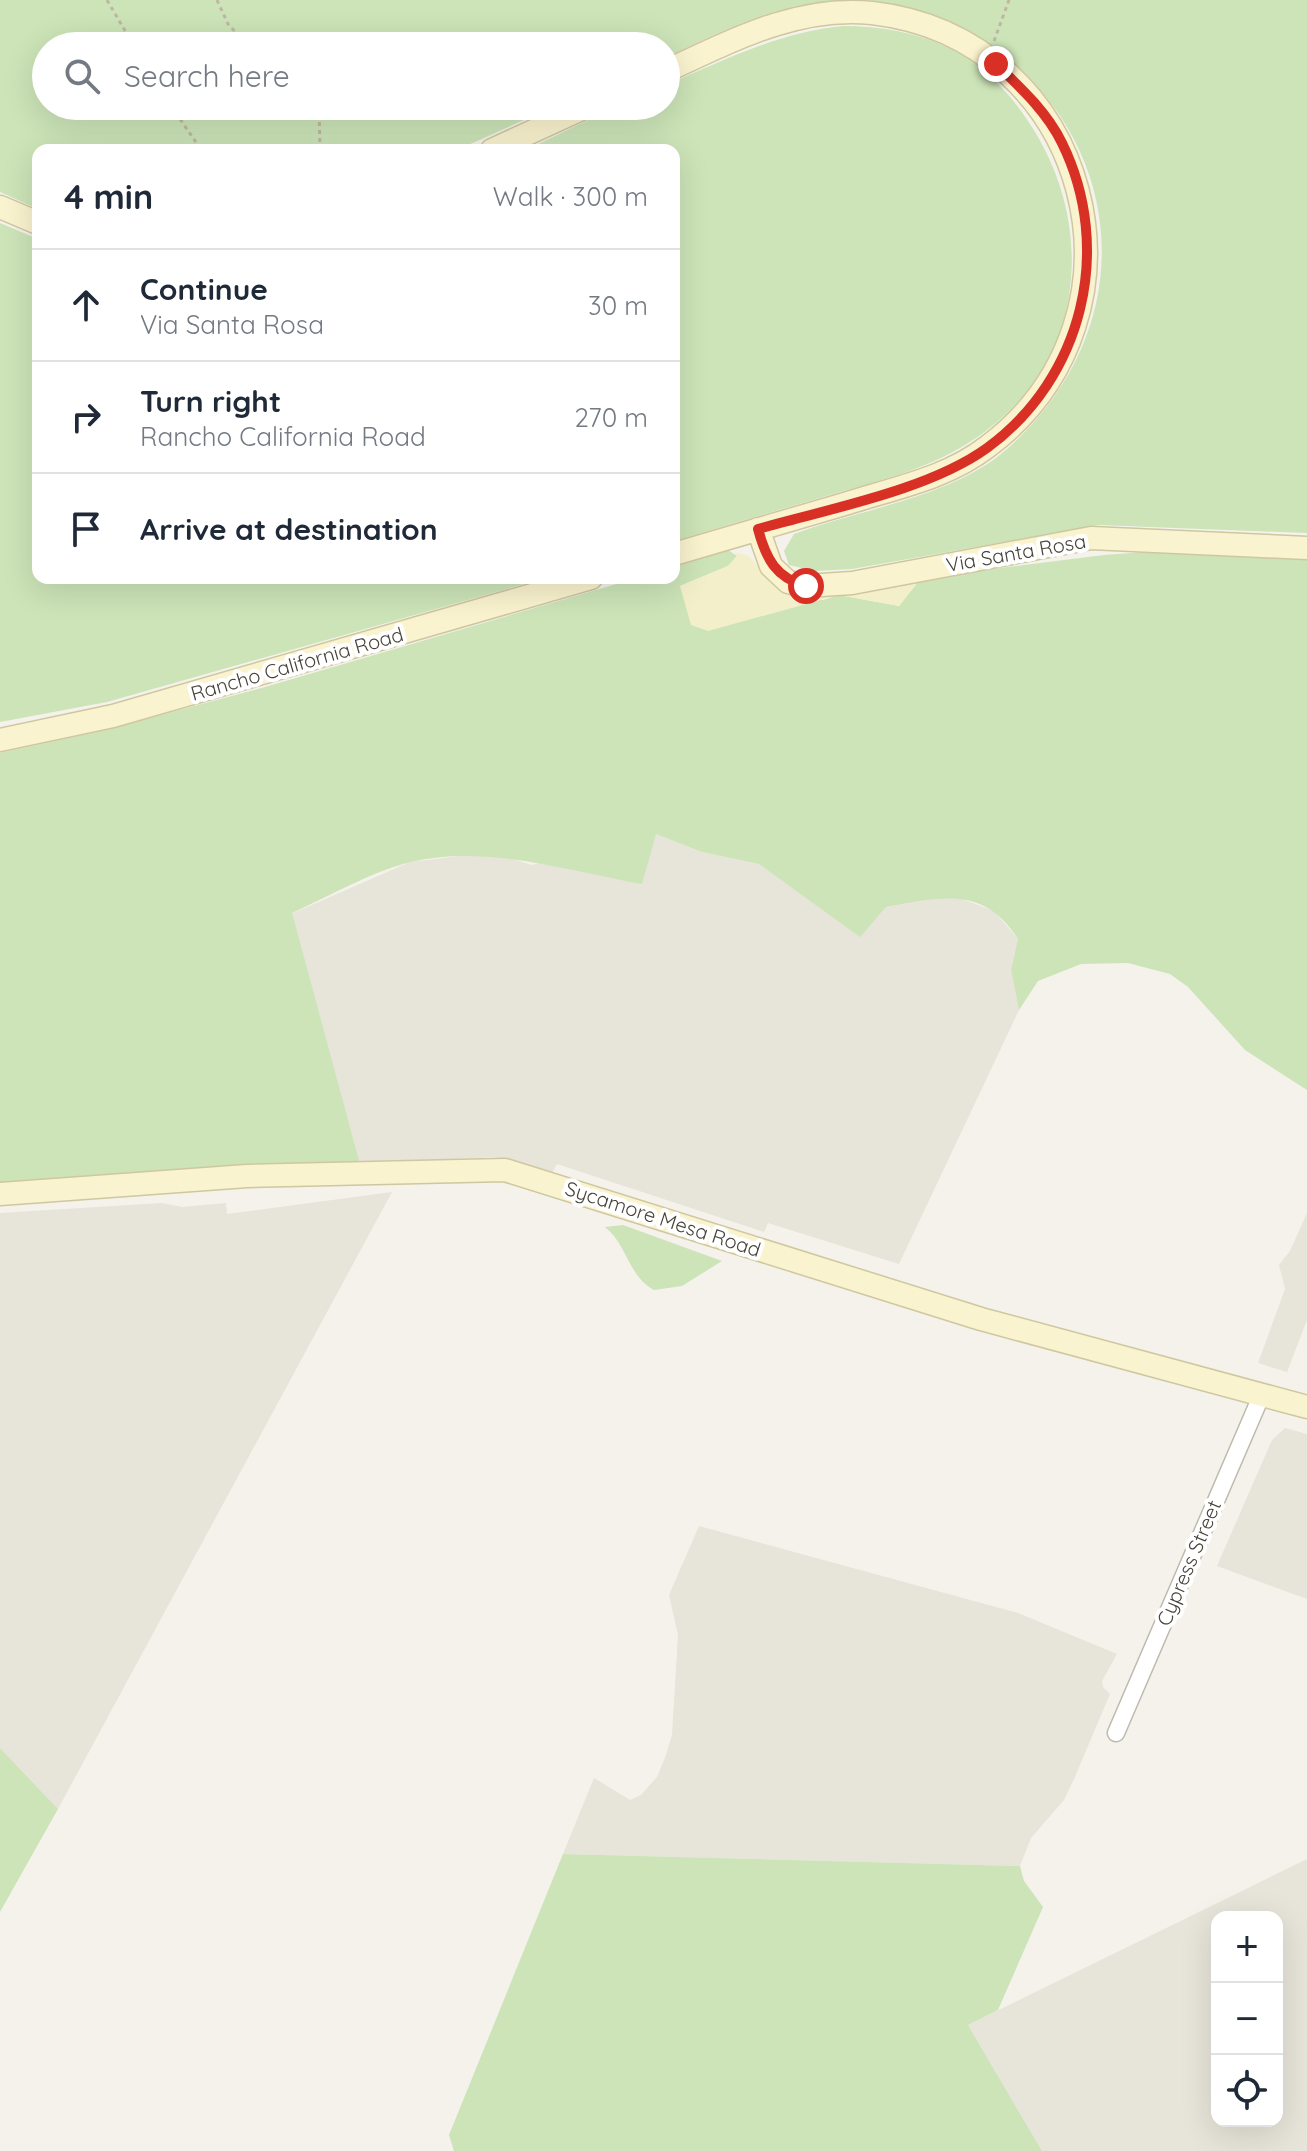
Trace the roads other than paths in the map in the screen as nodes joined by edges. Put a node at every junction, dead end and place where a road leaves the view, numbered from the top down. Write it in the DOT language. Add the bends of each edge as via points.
graph roads {
  1 [pos="680,65"];
  2 [pos="557,120"];
  3 [pos="505,144"];
  4 [pos="0,207"];
  5 [pos="32,220"];
  6 [pos="758,529"];
  7 [pos="1307,548"];
  8 [pos="680,552"];
  9 [pos="570,584"];
  10 [pos="0,740"];
  11 [pos="0,1194"];
  12 [pos="1262,1394"];
  13 [pos="1307,1407"];
  14 [pos="1116,1733"];
  1 -- 6 [label="street" via="781,21 832,13 909,19 969,44 1025,92 1061,142 1085,216 1085,290 1077,325 1061,360 1018,421 953,468"];
  2 -- 3 [label="street"];
  4 -- 5 [label="street"];
  6 -- 7 [label="street, Via Santa Rosa" via="771,566 788,582 806,586 852,583 1091,538"];
  6 -- 8 [label="street"];
  9 -- 10 [label="street, Rancho California Road" via="169,701"];
  11 -- 12 [label="street, Sycamore Mesa Road" via="247,1176 505,1170 981,1319"];
  12 -- 13 [label="street, Sycamore Mesa Road"];
  12 -- 14 [label="street, Cypress Street"];
}
